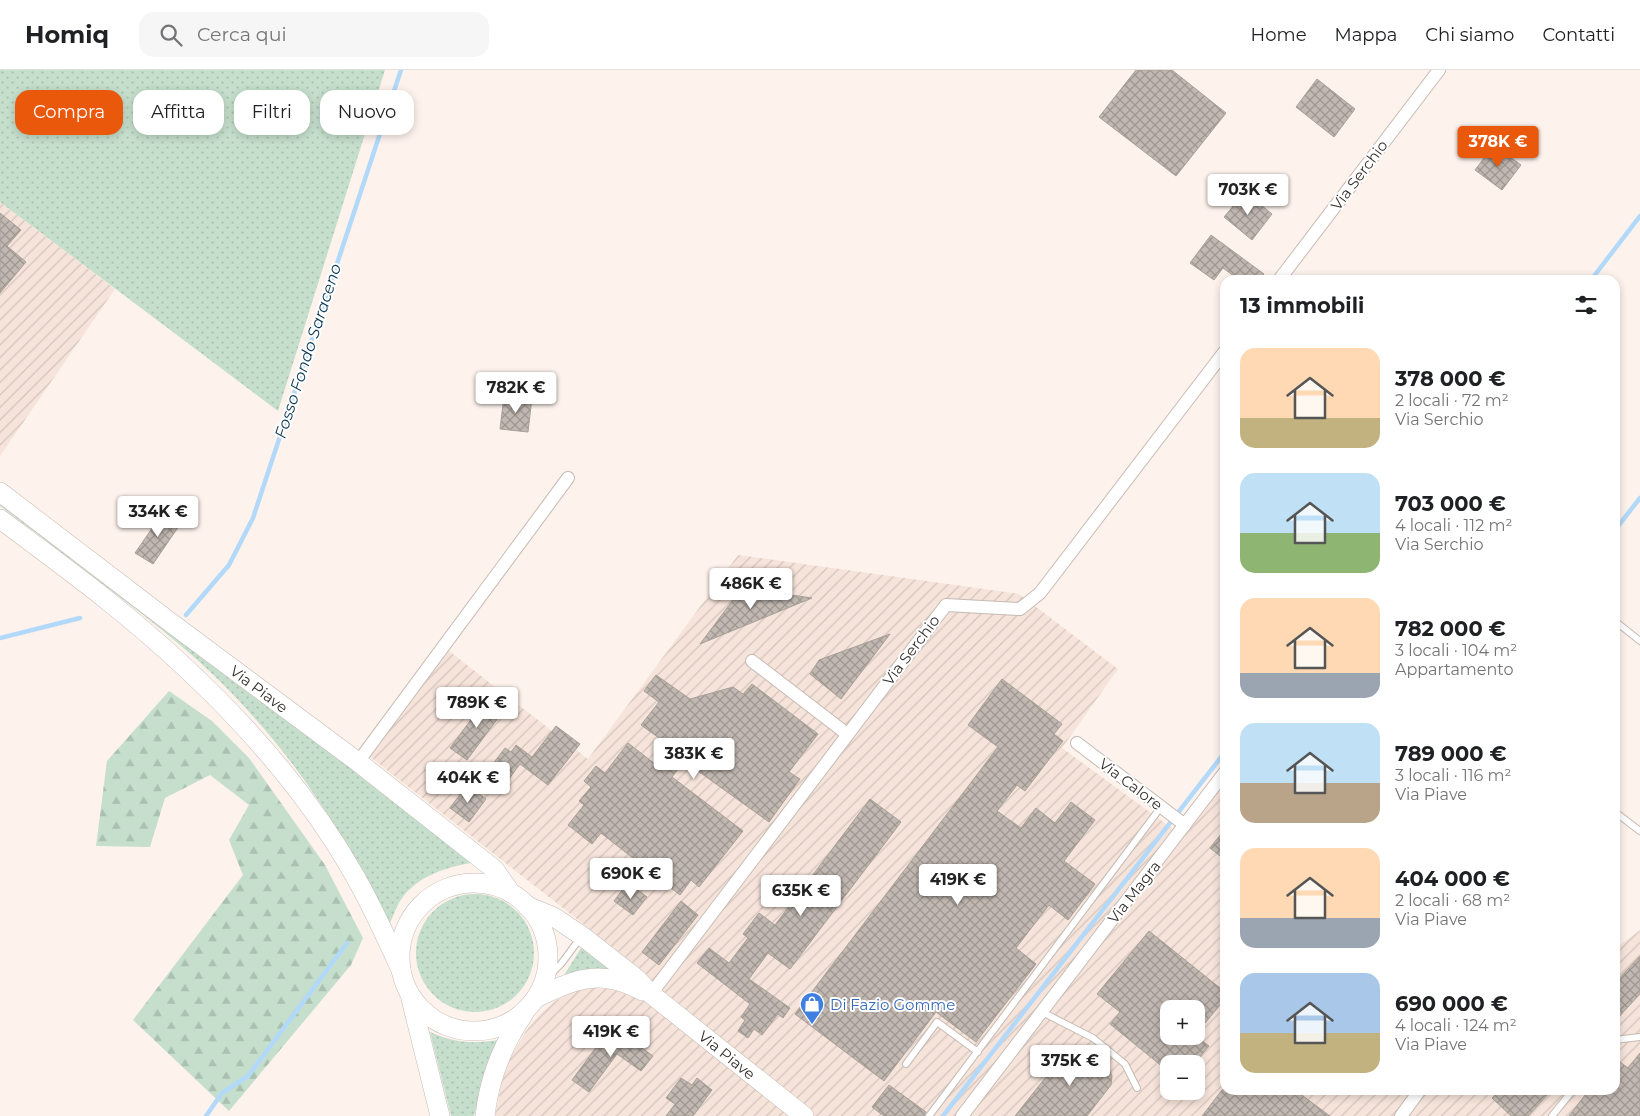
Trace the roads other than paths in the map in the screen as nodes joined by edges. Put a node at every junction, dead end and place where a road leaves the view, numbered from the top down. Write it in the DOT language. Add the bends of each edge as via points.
graph roads {
  1 [pos="1439,70"];
  2 [pos="1283,275"];
  3 [pos="1220,358"];
  4 [pos="568,478"];
  5 [pos="0,492"];
  6 [pos="0,519"];
  7 [pos="1620,624"];
  8 [pos="1640,641"];
  9 [pos="752,662"];
  10 [pos="847,734"];
  11 [pos="1077,743"];
  12 [pos="358,762"];
  13 [pos="1220,779"];
  14 [pos="1161,807"];
  15 [pos="1620,816"];
  16 [pos="1185,825"];
  17 [pos="1640,831"];
  18 [pos="511,893"];
  19 [pos="527,906"];
  20 [pos="582,936"];
  21 [pos="401,970"];
  22 [pos="545,980"];
  23 [pos="650,994"];
  24 [pos="410,995"];
  25 [pos="532,1004"];
  26 [pos="1042,1012"];
  27 [pos="1640,1037"];
  28 [pos="1620,1039"];
  29 [pos="978,1052"];
  30 [pos="906,1064"];
  31 [pos="1137,1088"];
  32 [pos="1416,1095"];
  33 [pos="1569,1095"];
  34 [pos="440,1116"];
  35 [pos="485,1116"];
  36 [pos="804,1116"];
  37 [pos="929,1116"];
  38 [pos="962,1116"];
  39 [pos="1401,1116"];
  40 [pos="1552,1116"];
  1 -- 2 [label="street, Via Serchio"];
  3 -- 10 [label="street, Via Serchio" via="1040,593 1020,609 946,604"];
  4 -- 12 [label="street"];
  5 -- 12 [label="main road, Via Piave"];
  6 -- 21 [label="main road" via="154,640 270,757 313,811 353,873"];
  7 -- 8 [label="lane"];
  9 -- 10 [label="street"];
  10 -- 23 [label="street, Via Serchio"];
  11 -- 14 [label="street, Via Calore"];
  12 -- 18 [label="main road, Via Piave" via="494,869"];
  13 -- 16 [label="street, Via Magra"];
  14 -- 16 [label="street, Via Calore"];
  14 -- 29 [label="lane"];
  15 -- 17 [label="lane"];
  16 -- 26 [label="street, Via Magra"];
  18 -- 19 [label="main road"];
  18 -- 21 [label="main road" via="489,884 464,884 441,890 422,904 407,924 400,946"];
  19 -- 20 [label="main road, Via Piave" via="554,917"];
  19 -- 22 [label="main road" via="539,921 546,940"];
  20 -- 22 [label="lane"];
  20 -- 23 [label="main road, Via Piave" via="637,978"];
  21 -- 24 [label="main road"];
  22 -- 25 [label="main road"];
  23 -- 25 [label="main road, Via Piave" via="616,980 599,977 580,979"];
  23 -- 36 [label="main road, Via Piave"];
  24 -- 25 [label="main road" via="424,1012 443,1025 465,1031 495,1028 509,1022"];
  24 -- 34 [label="main road"];
  25 -- 35 [label="main road" via="509,1037 500,1057"];
  26 -- 31 [label="lane" via="1093,1038 1125,1064"];
  26 -- 38 [label="street, Via Magra"];
  27 -- 28 [label="lane"];
  29 -- 30 [label="lane" via="938,1022"];
  29 -- 37 [label="lane"];
  32 -- 39 [label="street"];
  33 -- 40 [label="lane"];
}
